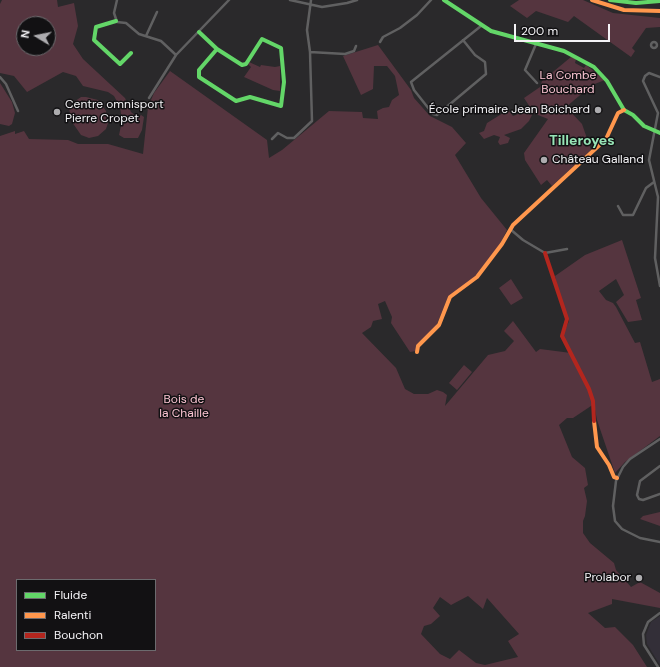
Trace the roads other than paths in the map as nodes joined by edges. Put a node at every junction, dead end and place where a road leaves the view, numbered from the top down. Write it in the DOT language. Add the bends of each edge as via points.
graph roads {
  1 [pos="117,0"];
  2 [pos="229,0"];
  3 [pos="290,0"];
  4 [pos="311,0"];
  5 [pos="357,0"];
  6 [pos="431,0"];
  7 [pos="444,0"];
  8 [pos="592,0"];
  9 [pos="610,0"];
  10 [pos="660,1"];
  11 [pos="310,6"];
  12 [pos="157,12"];
  13 [pos="660,12"];
  14 [pos="116,20"];
  15 [pos="481,26"];
  16 [pos="199,32"];
  17 [pos="146,36"];
  18 [pos="463,40"];
  19 [pos="380,42"];
  20 [pos="536,44"];
  21 [pos="356,46"];
  22 [pos="217,49"];
  23 [pos="310,52"];
  24 [pos="131,53"];
  25 [pos="176,55"];
  26 [pos="0,77"];
  27 [pos="660,77"];
  28 [pos="537,83"];
  29 [pos="149,98"];
  30 [pos="624,110"];
  31 [pos="18,111"];
  32 [pos="654,130"];
  33 [pos="660,133"];
  34 [pos="272,139"];
  35 [pos="654,182"];
  36 [pos="618,206"];
  37 [pos="510,228"];
  38 [pos="567,249"];
  39 [pos="545,253"];
  40 [pos="660,286"];
  41 [pos="417,352"];
  42 [pos="660,439"];
  43 [pos="660,466"];
  44 [pos="617,478"];
  45 [pos="660,494"];
  46 [pos="660,542"];
  47 [pos="660,613"];
  48 [pos="658,667"];
  1 -- 14 [label="street" via="114,13"];
  2 -- 16 [label="street"];
  3 -- 11 [label="street"];
  4 -- 11 [label="street"];
  5 -- 11 [label="street" via="333,6"];
  6 -- 19 [label="street" via="417,15 383,37"];
  7 -- 15 [label="main road"];
  8 -- 13 [label="main road" via="624,10"];
  9 -- 10 [label="main road" via="636,3"];
  11 -- 23 [label="street" via="307,30"];
  12 -- 17 [label="street"];
  14 -- 17 [label="street" via="126,23 136,32"];
  14 -- 24 [label="main road" via="96,27 94,40 120,64"];
  15 -- 18 [label="street"];
  15 -- 20 [label="main road" via="510,38"];
  16 -- 22 [label="main road"];
  16 -- 25 [label="street"];
  17 -- 25 [label="street" via="160,41"];
  18 -- 18 [label="street" via="411,83 433,114 437,115 486,74 485,62 475,55"];
  20 -- 28 [label="street" via="525,70"];
  20 -- 30 [label="main road" via="572,54 594,67 607,81"];
  21 -- 23 [label="street" via="354,51 345,54"];
  22 -- 22 [label="main road" via="244,66 262,39 281,48 284,82 281,106 250,98 241,102 236,101 200,77 198,73"];
  23 -- 34 [label="street" via="312,121 294,138 287,138 278,133"];
  25 -- 29 [label="street"];
  26 -- 31 [label="street" via="6,84"];
  27 -- 32 [label="street" via="649,73 644,79 658,113"];
  30 -- 32 [label="main road" via="633,114 644,126"];
  30 -- 37 [label="main road" via="618,113 606,139"];
  32 -- 33 [label="main road"];
  32 -- 35 [label="street" via="648,160"];
  35 -- 36 [label="street" via="646,188 633,215 623,215"];
  35 -- 40 [label="street" via="658,200 655,258"];
  37 -- 39 [label="street" via="523,240"];
  37 -- 41 [label="main road" via="502,244 477,277 450,296 439,325 418,346"];
  38 -- 39 [label="street"];
  39 -- 44 [label="main road" via="558,299 567,319 562,336 593,401 597,447"];
  42 -- 44 [label="street" via="630,459"];
  43 -- 45 [label="street" via="640,481 637,495 643,500"];
  44 -- 46 [label="street" via="613,506 616,523 640,538"];
  47 -- 48 [label="street" via="648,622 643,634 644,645"];
}
